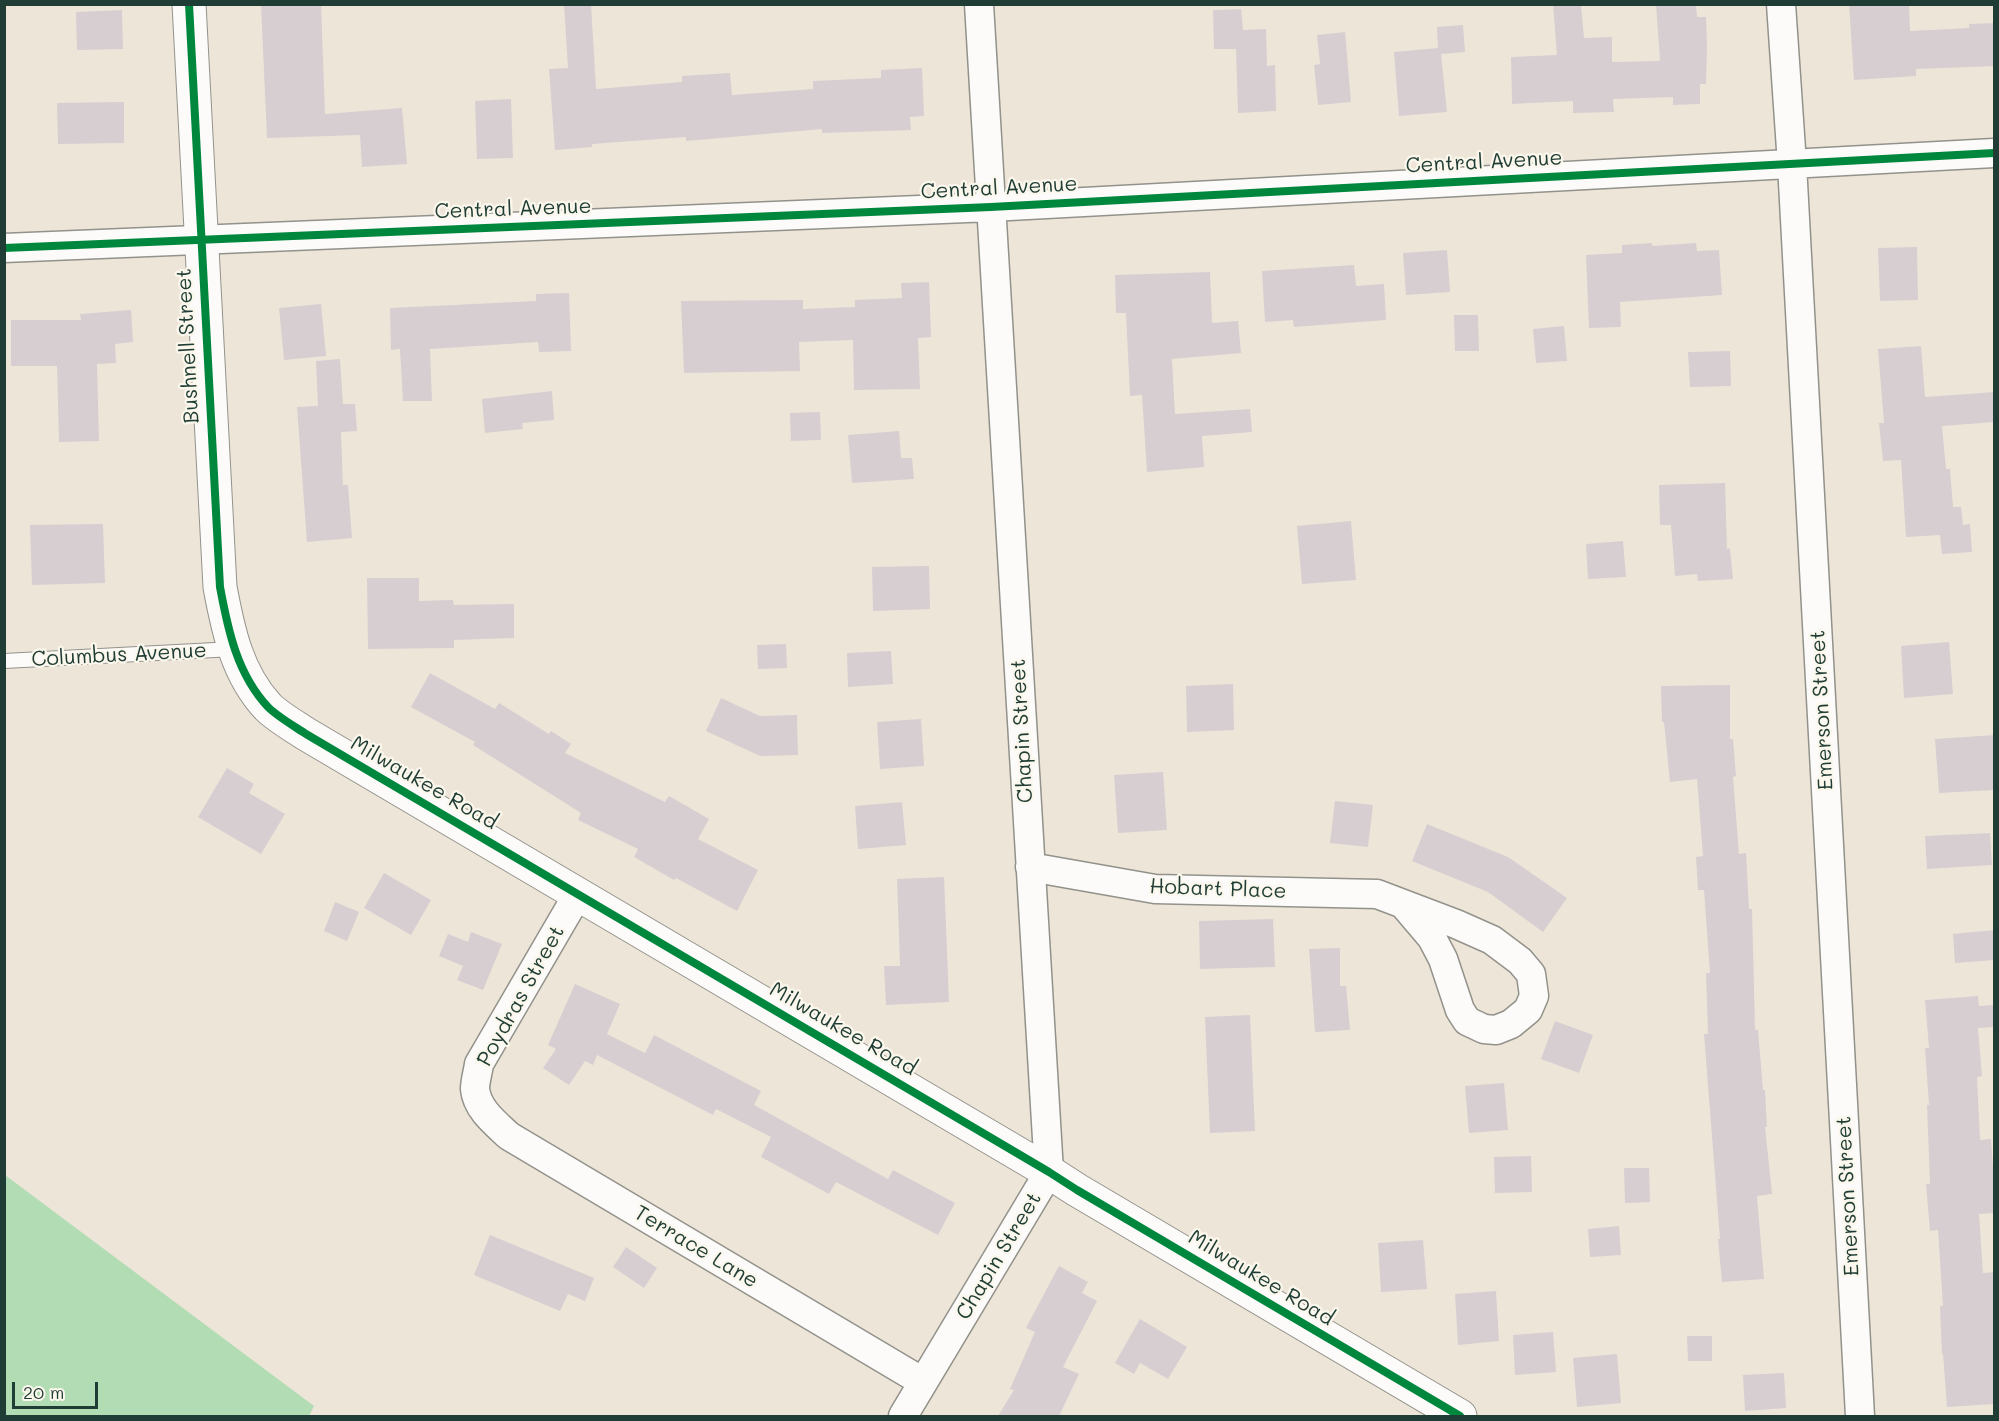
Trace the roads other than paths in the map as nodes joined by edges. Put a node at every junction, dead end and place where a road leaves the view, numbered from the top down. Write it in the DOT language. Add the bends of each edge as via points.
graph roads {
  1 [pos="189,4"];
  2 [pos="980,4"];
  3 [pos="1781,4"];
  4 [pos="1995,153"];
  5 [pos="1792,164"];
  6 [pos="991,207"];
  7 [pos="201,241"];
  8 [pos="4,248"];
  9 [pos="234,649"];
  10 [pos="4,661"];
  11 [pos="1030,867"];
  12 [pos="578,894"];
  13 [pos="1404,905"];
  14 [pos="479,1101"];
  15 [pos="1050,1172"];
  16 [pos="923,1382"];
  17 [pos="903,1416"];
  18 [pos="1460,1416"];
  19 [pos="1860,1416"];
  1 -- 7 [label="street, Bushnell Street"];
  2 -- 6 [label="street, Chapin Street"];
  3 -- 5 [label="street, Emerson Street"];
  4 -- 5 [label="street, Central Avenue"];
  5 -- 6 [label="street, Central Avenue"];
  5 -- 19 [label="street, Emerson Street"];
  6 -- 7 [label="street, Central Avenue"];
  6 -- 11 [label="street, Chapin Street"];
  7 -- 8 [label="street, Central Avenue"];
  7 -- 9 [label="street, Bushnell Street" via="217,555"];
  9 -- 10 [label="lane, Columbus Avenue"];
  9 -- 12 [label="street, Milwaukee Road" via="245,674 269,707 306,734"];
  11 -- 13 [label="street, Hobart Place" via="1155,889 1377,894"];
  11 -- 15 [label="street, Chapin Street"];
  12 -- 14 [label="street, Poydras Street" via="479,1064 475,1088"];
  12 -- 15 [label="street, Milwaukee Road"];
  13 -- 13 [label="street, Hobart Place" via="1432,938 1467,1021 1496,1030 1528,1010 1534,996 1531,974 1520,961 1492,940"];
  14 -- 16 [label="street, Terrace Lane" via="486,1114 509,1136"];
  15 -- 16 [label="street, Chapin Street"];
  15 -- 18 [label="street, Milwaukee Road"];
  16 -- 17 [label="street, Chapin Street"];
}
